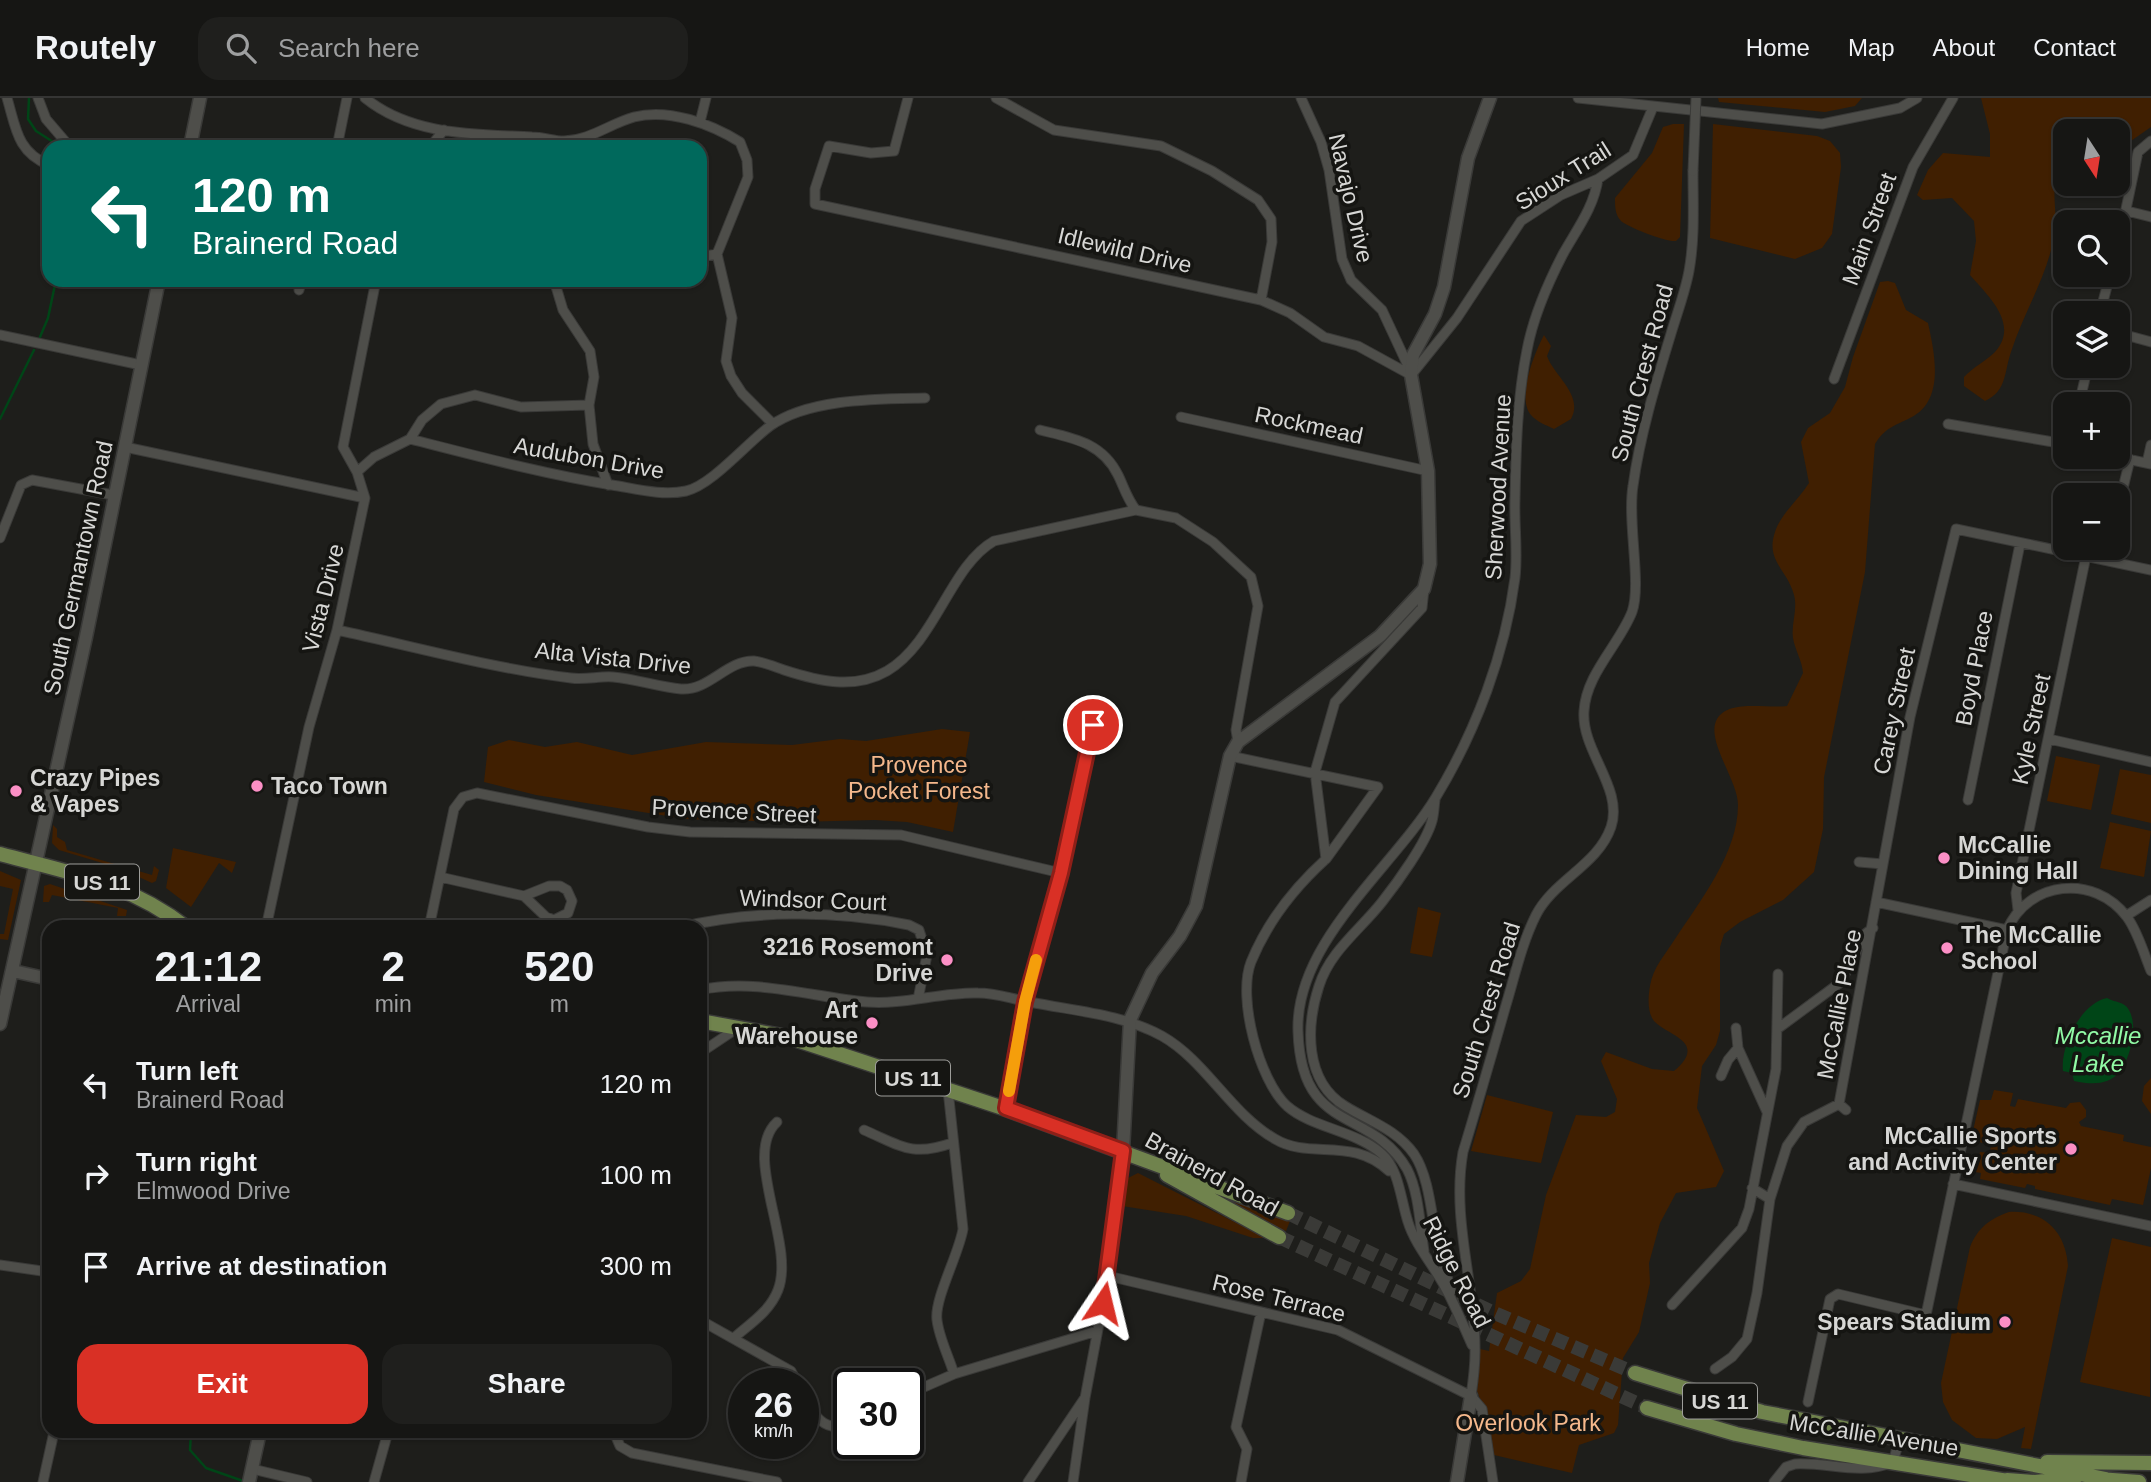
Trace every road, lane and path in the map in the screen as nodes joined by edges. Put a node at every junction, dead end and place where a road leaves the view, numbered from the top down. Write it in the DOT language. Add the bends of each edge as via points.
graph roads {
  1 [pos="7,98"];
  2 [pos="38,98"];
  3 [pos="200,98"];
  4 [pos="347,98"];
  5 [pos="365,98"];
  6 [pos="706,98"];
  7 [pos="908,98"];
  8 [pos="996,98"];
  9 [pos="1301,98"];
  10 [pos="1490,98"];
  11 [pos="1578,98"];
  12 [pos="1696,98"];
  13 [pos="1917,98"];
  14 [pos="1953,98"];
  15 [pos="1653,107"];
  16 [pos="700,122"];
  17 [pos="444,130"];
  18 [pos="64,140"];
  19 [pos="191,140"];
  20 [pos="338,140"];
  21 [pos="436,140"];
  22 [pos="551,140"];
  23 [pos="568,140"];
  24 [pos="2151,141"];
  25 [pos="42,162"];
  26 [pos="1598,179"];
  27 [pos="2127,210"];
  28 [pos="2130,212"];
  29 [pos="2151,217"];
  30 [pos="717,254"];
  31 [pos="707,256"];
  32 [pos="158,287"];
  33 [pos="375,287"];
  34 [pos="556,287"];
  35 [pos="1261,300"];
  36 [pos="0,335"];
  37 [pos="2130,336"];
  38 [pos="2151,342"];
  39 [pos="141,365"];
  40 [pos="1411,375"];
  41 [pos="1834,379"];
  42 [pos="925,398"];
  43 [pos="589,405"];
  44 [pos="1181,417"];
  45 [pos="773,424"];
  46 [pos="1948,424"];
  47 [pos="1040,430"];
  48 [pos="410,439"];
  49 [pos="2053,442"];
  50 [pos="2151,445"];
  51 [pos="125,447"];
  52 [pos="2130,460"];
  53 [pos="2149,463"];
  54 [pos="358,471"];
  55 [pos="1428,471"];
  56 [pos="608,485"];
  57 [pos="113,495"];
  58 [pos="365,498"];
  59 [pos="1136,510"];
  60 [pos="0,538"];
  61 [pos="2020,544"];
  62 [pos="2053,550"];
  63 [pos="2086,560"];
  64 [pos="2109,560"];
  65 [pos="2151,570"];
  66 [pos="1424,589"];
  67 [pos="337,630"];
  68 [pos="1097,707"];
  69 [pos="2049,738"];
  70 [pos="1238,742"];
  71 [pos="1230,756"];
  72 [pos="2151,762"];
  73 [pos="1315,772"];
  74 [pos="1436,798"];
  75 [pos="1968,800"];
  76 [pos="0,854"];
  77 [pos="1326,859"];
  78 [pos="1859,862"];
  79 [pos="36,864"];
  80 [pos="1883,864"];
  81 [pos="1061,873"];
  82 [pos="440,877"];
  83 [pos="524,896"];
  84 [pos="2151,900"];
  85 [pos="1876,902"];
  86 [pos="2018,910"];
  87 [pos="2126,916"];
  88 [pos="177,920"];
  89 [pos="269,920"];
  90 [pos="431,920"];
  91 [pos="707,920"];
  92 [pos="1873,928"];
  93 [pos="2007,930"];
  94 [pos="13,971"];
  95 [pos="2151,971"];
  96 [pos="1778,974"];
  97 [pos="42,977"];
  98 [pos="707,989"];
  99 [pos="918,999"];
  100 [pos="1025,1002"];
  101 [pos="1129,1020"];
  102 [pos="707,1022"];
  103 [pos="0,1024"];
  104 [pos="740,1026"];
  105 [pos="1780,1027"];
  106 [pos="1736,1028"];
  107 [pos="707,1048"];
  108 [pos="1738,1048"];
  109 [pos="1721,1076"];
  110 [pos="948,1090"];
  111 [pos="1006,1108"];
  112 [pos="1768,1114"];
  113 [pos="777,1122"];
  114 [pos="864,1130"];
  115 [pos="952,1143"];
  116 [pos="1123,1151"];
  117 [pos="1393,1175"];
  118 [pos="1953,1184"];
  119 [pos="1752,1188"];
  120 [pos="1770,1199"];
  121 [pos="1287,1213"];
  122 [pos="2151,1226"];
  123 [pos="1279,1237"];
  124 [pos="1424,1251"];
  125 [pos="0,1265"];
  126 [pos="42,1271"];
  127 [pos="1108,1276"];
  128 [pos="1672,1305"];
  129 [pos="1455,1308"];
  130 [pos="1261,1311"];
  131 [pos="707,1323"];
  132 [pos="1097,1331"];
  133 [pos="735,1337"];
  134 [pos="1475,1353"];
  135 [pos="786,1368"];
  136 [pos="1715,1369"];
  137 [pos="1635,1373"];
  138 [pos="954,1374"];
  139 [pos="924,1387"];
  140 [pos="1471,1396"];
  141 [pos="1085,1398"];
  142 [pos="1808,1402"];
  143 [pos="1647,1408"];
  144 [pos="1808,1421"];
  145 [pos="53,1438"];
  146 [pos="259,1438"];
  147 [pos="386,1438"];
  148 [pos="617,1438"];
  149 [pos="1899,1441"];
  150 [pos="1803,1448"];
  151 [pos="1976,1455"];
  152 [pos="1893,1462"];
  153 [pos="2151,1463"];
  154 [pos="250,1476"];
  155 [pos="2106,1479"];
  156 [pos="1244,1481"];
  157 [pos="2010,1481"];
  158 [pos="43,1482"];
  159 [pos="307,1482"];
  160 [pos="374,1482"];
  161 [pos="778,1482"];
  162 [pos="1028,1482"];
  163 [pos="1073,1482"];
  164 [pos="1457,1482"];
  165 [pos="1493,1482"];
  166 [pos="1774,1482"];
  167 [pos="2139,1482"];
  1 -- 25 [label="street" via="24,149"];
  2 -- 18 [label="street" via="46,118"];
  3 -- 19 [label="street"];
  4 -- 20 [label="street"];
  5 -- 17 [label="street" via="392,117"];
  6 -- 16 [label="street"];
  7 -- 35 [label="street, Idlewild Drive" via="894,151 871,153 829,146 815,189 815,204"];
  8 -- 35 [label="street" via="1054,130 1161,146 1258,200 1271,219 1272,242"];
  9 -- 40 [label="street, Navajo Drive" via="1329,170 1342,259 1351,280 1382,310"];
  10 -- 40 [label="street" via="1468,158 1444,287 1413,355"];
  11 -- 15 [label="street"];
  12 -- 134 [label="street, South Crest Road, bridge" via="1689,274 1649,405 1632,486 1632,611 1592,683 1584,710 1585,729 1611,800 1612,826 1587,861 1552,892 1529,929 1461,1163 1461,1233"];
  13 -- 15 [label="street" via="1900,108 1822,124"];
  14 -- 41 [label="street, Main Street" via="1913,167"];
  15 -- 26 [label="street, Sioux Trail" via="1633,155"];
  16 -- 23 [label="street" via="634,117 592,136"];
  16 -- 30 [label="street" via="740,142 747,160 748,177"];
  17 -- 21 [label="street"];
  17 -- 22 [label="street"];
  24 -- 27 [label="street" via="2138,152"];
  26 -- 40 [label="street, Sioux Trail" via="1561,195 1521,221 1457,318"];
  26 -- 74 [label="street, Sherwood Avenue" via="1596,197 1561,258 1527,348 1518,412 1515,575 1501,650 1473,724"];
  28 -- 29 [label="street"];
  30 -- 31 [label="street"];
  30 -- 45 [label="street" via="732,318 726,361 730,376"];
  32 -- 39 [label="street, South Germantown Road"];
  33 -- 54 [label="street, Vista Drive" via="343,447"];
  34 -- 43 [label="street" via="563,310 590,351 594,377"];
  35 -- 40 [label="street, Idlewild Drive" via="1324,337 1358,346"];
  36 -- 39 [label="street"];
  37 -- 38 [label="street"];
  39 -- 51 [label="street, South Germantown Road"];
  40 -- 55 [label="street"];
  42 -- 45 [label="street, Audubon Drive" via="844,402"];
  43 -- 48 [label="street" via="521,407 475,395 441,404 422,419"];
  43 -- 56 [label="street" via="593,444"];
  44 -- 55 [label="street, Rockmead"];
  45 -- 56 [label="street, Audubon Drive" via="689,490 654,492"];
  46 -- 49 [label="street"];
  47 -- 59 [label="street" via="1097,449 1110,461"];
  48 -- 54 [label="street" via="374,457"];
  48 -- 56 [label="street, Audubon Drive"];
  50 -- 53 [label="street"];
  51 -- 57 [label="street, South Germantown Road"];
  51 -- 58 [label="street"];
  52 -- 53 [label="street"];
  54 -- 58 [label="street, Vista Drive"];
  55 -- 66 [label="street" via="1430,564"];
  57 -- 60 [label="street" via="32,480 21,485"];
  57 -- 79 [label="street, South Germantown Road"];
  58 -- 67 [label="street, Vista Drive"];
  59 -- 67 [label="street, Alta Vista Drive" via="993,541 971,560 929,629 900,660 887,671 851,681 819,681 758,662 745,662 696,688 613,677 569,678"];
  59 -- 70 [label="street, Alta Vista Drive" via="1176,518 1237,560 1251,577 1258,606 1236,730"];
  61 -- 62 [label="street"];
  61 -- 75 [label="street, Boyd Place"];
  61 -- 80 [label="street, Carey Street" via="1956,529 1910,717"];
  63 -- 69 [label="street, Kyle Street"];
  64 -- 65 [label="street"];
  66 -- 70 [label="street" via="1380,636"];
  66 -- 73 [label="street" via="1422,608 1335,702"];
  67 -- 89 [label="street, Vista Drive" via="309,727"];
  68 -- 81 [label="street"];
  69 -- 72 [label="street"];
  69 -- 86 [label="street, Kyle Street" via="2016,893"];
  70 -- 71 [label="street"];
  71 -- 73 [label="street"];
  71 -- 101 [label="street" via="1196,906 1152,973"];
  73 -- 77 [label="street"];
  73 -- 77 [label="street, Ridge Road" via="1378,787"];
  74 -- 124 [label="street, Sherwood Avenue" via="1310,970 1298,1028 1303,1069 1313,1092 1334,1113 1385,1144 1407,1170"];
  74 -- 129 [label="street, Sherwood Avenue" via="1429,829 1382,902 1336,953 1322,978 1311,1013 1310,1036 1315,1067 1330,1094 1383,1126 1415,1155 1426,1182"];
  76 -- 79 [label="main road, US 11"];
  77 -- 117 [label="street, Ridge Road" via="1285,903 1250,963 1248,994 1254,1044 1278,1096 1289,1107 1346,1132 1383,1155"];
  78 -- 80 [label="street"];
  79 -- 88 [label="main road, US 11" via="120,888 156,904"];
  79 -- 94 [label="street, South Germantown Road"];
  80 -- 85 [label="street, Carey Street"];
  81 -- 82 [label="street, Provence Street" via="901,835 690,832 477,793 463,797 454,809"];
  81 -- 100 [label="street"];
  82 -- 83 [label="street"];
  82 -- 90 [label="street"];
  83 -- 83 [label="street" via="554,920 568,913 572,901 560,886"];
  84 -- 87 [label="street"];
  85 -- 92 [label="street, McCallie Place"];
  85 -- 93 [label="street"];
  86 -- 87 [label="street" via="2050,891 2074,887 2096,893"];
  86 -- 93 [label="street"];
  87 -- 95 [label="street"];
  91 -- 99 [label="street, Windsor Court" via="808,915 909,925 919,930 927,955"];
  92 -- 105 [label="street" via="1865,934 1841,982"];
  92 -- 120 [label="street, McCallie Place" via="1842,1107 1804,1122 1787,1146"];
  93 -- 118 [label="street"];
  94 -- 97 [label="street"];
  94 -- 103 [label="street, South Germantown Road"];
  96 -- 105 [label="street"];
  98 -- 99 [label="street" via="729,984 871,1002"];
  99 -- 100 [label="street" via="976,993"];
  100 -- 101 [label="street"];
  100 -- 111 [label="street"];
  101 -- 116 [label="street"];
  101 -- 117 [label="street" via="1165,1037 1238,1113 1276,1140 1358,1153"];
  102 -- 104 [label="main road, Brainerd Road / US 11"];
  104 -- 107 [label="street"];
  104 -- 110 [label="main road, Brainerd Road / US 11" via="788,1037"];
  105 -- 112 [label="street"];
  106 -- 108 [label="street"];
  108 -- 109 [label="street"];
  108 -- 112 [label="street"];
  110 -- 111 [label="main road, Brainerd Road / US 11"];
  110 -- 115 [label="street"];
  111 -- 116 [label="main road, Brainerd Road / US 11"];
  112 -- 119 [label="street"];
  113 -- 133 [label="street" via="768,1130 764,1146 780,1240 780,1288 768,1309"];
  114 -- 115 [label="street" via="924,1152"];
  115 -- 138 [label="street" via="963,1229 936,1318"];
  116 -- 121 [label="main road, Brainerd Road / US 11"];
  116 -- 123 [label="main road, Brainerd Road / US 11"];
  116 -- 127 [label="street"];
  117 -- 124 [label="street, Ridge Road" via="1408,1224"];
  118 -- 122 [label="street"];
  118 -- 142 [label="street" via="1926,1315 1838,1294 1830,1298"];
  119 -- 120 [label="street"];
  119 -- 128 [label="street" via="1742,1228"];
  120 -- 136 [label="street" via="1746,1339"];
  124 -- 129 [label="street, Ridge Road"];
  125 -- 126 [label="street"];
  127 -- 130 [label="street, Rose Terrace"];
  127 -- 132 [label="street"];
  129 -- 134 [label="street, Ridge Road"];
  130 -- 140 [label="street, Rose Terrace" via="1338,1330"];
  130 -- 156 [label="street" via="1236,1427 1247,1449"];
  131 -- 133 [label="street"];
  132 -- 138 [label="street"];
  132 -- 141 [label="street"];
  133 -- 135 [label="street"];
  134 -- 140 [label="street, South Crest Road"];
  137 -- 144 [label="main road, McCallie Avenue / US 11"];
  138 -- 139 [label="street"];
  140 -- 164 [label="street"];
  140 -- 165 [label="street" via="1482,1409"];
  141 -- 162 [label="street"];
  141 -- 163 [label="street"];
  143 -- 150 [label="main road, McCallie Avenue / US 11"];
  144 -- 149 [label="main road, McCallie Avenue / US 11"];
  144 -- 150 [label="main road"];
  145 -- 158 [label="street"];
  146 -- 154 [label="street"];
  147 -- 160 [label="street"];
  148 -- 161 [label="street" via="632,1453"];
  149 -- 151 [label="main road, McCallie Avenue / US 11"];
  149 -- 152 [label="street"];
  150 -- 152 [label="main road, McCallie Avenue / US 11"];
  151 -- 153 [label="main road, US 11"];
  151 -- 155 [label="main road"];
  152 -- 157 [label="main road, McCallie Avenue / US 11"];
  152 -- 166 [label="street" via="1853,1470 1796,1464 1780,1472"];
  154 -- 159 [label="street"];
  155 -- 157 [label="main road, McCallie Avenue"];
  155 -- 167 [label="main road"];
}
